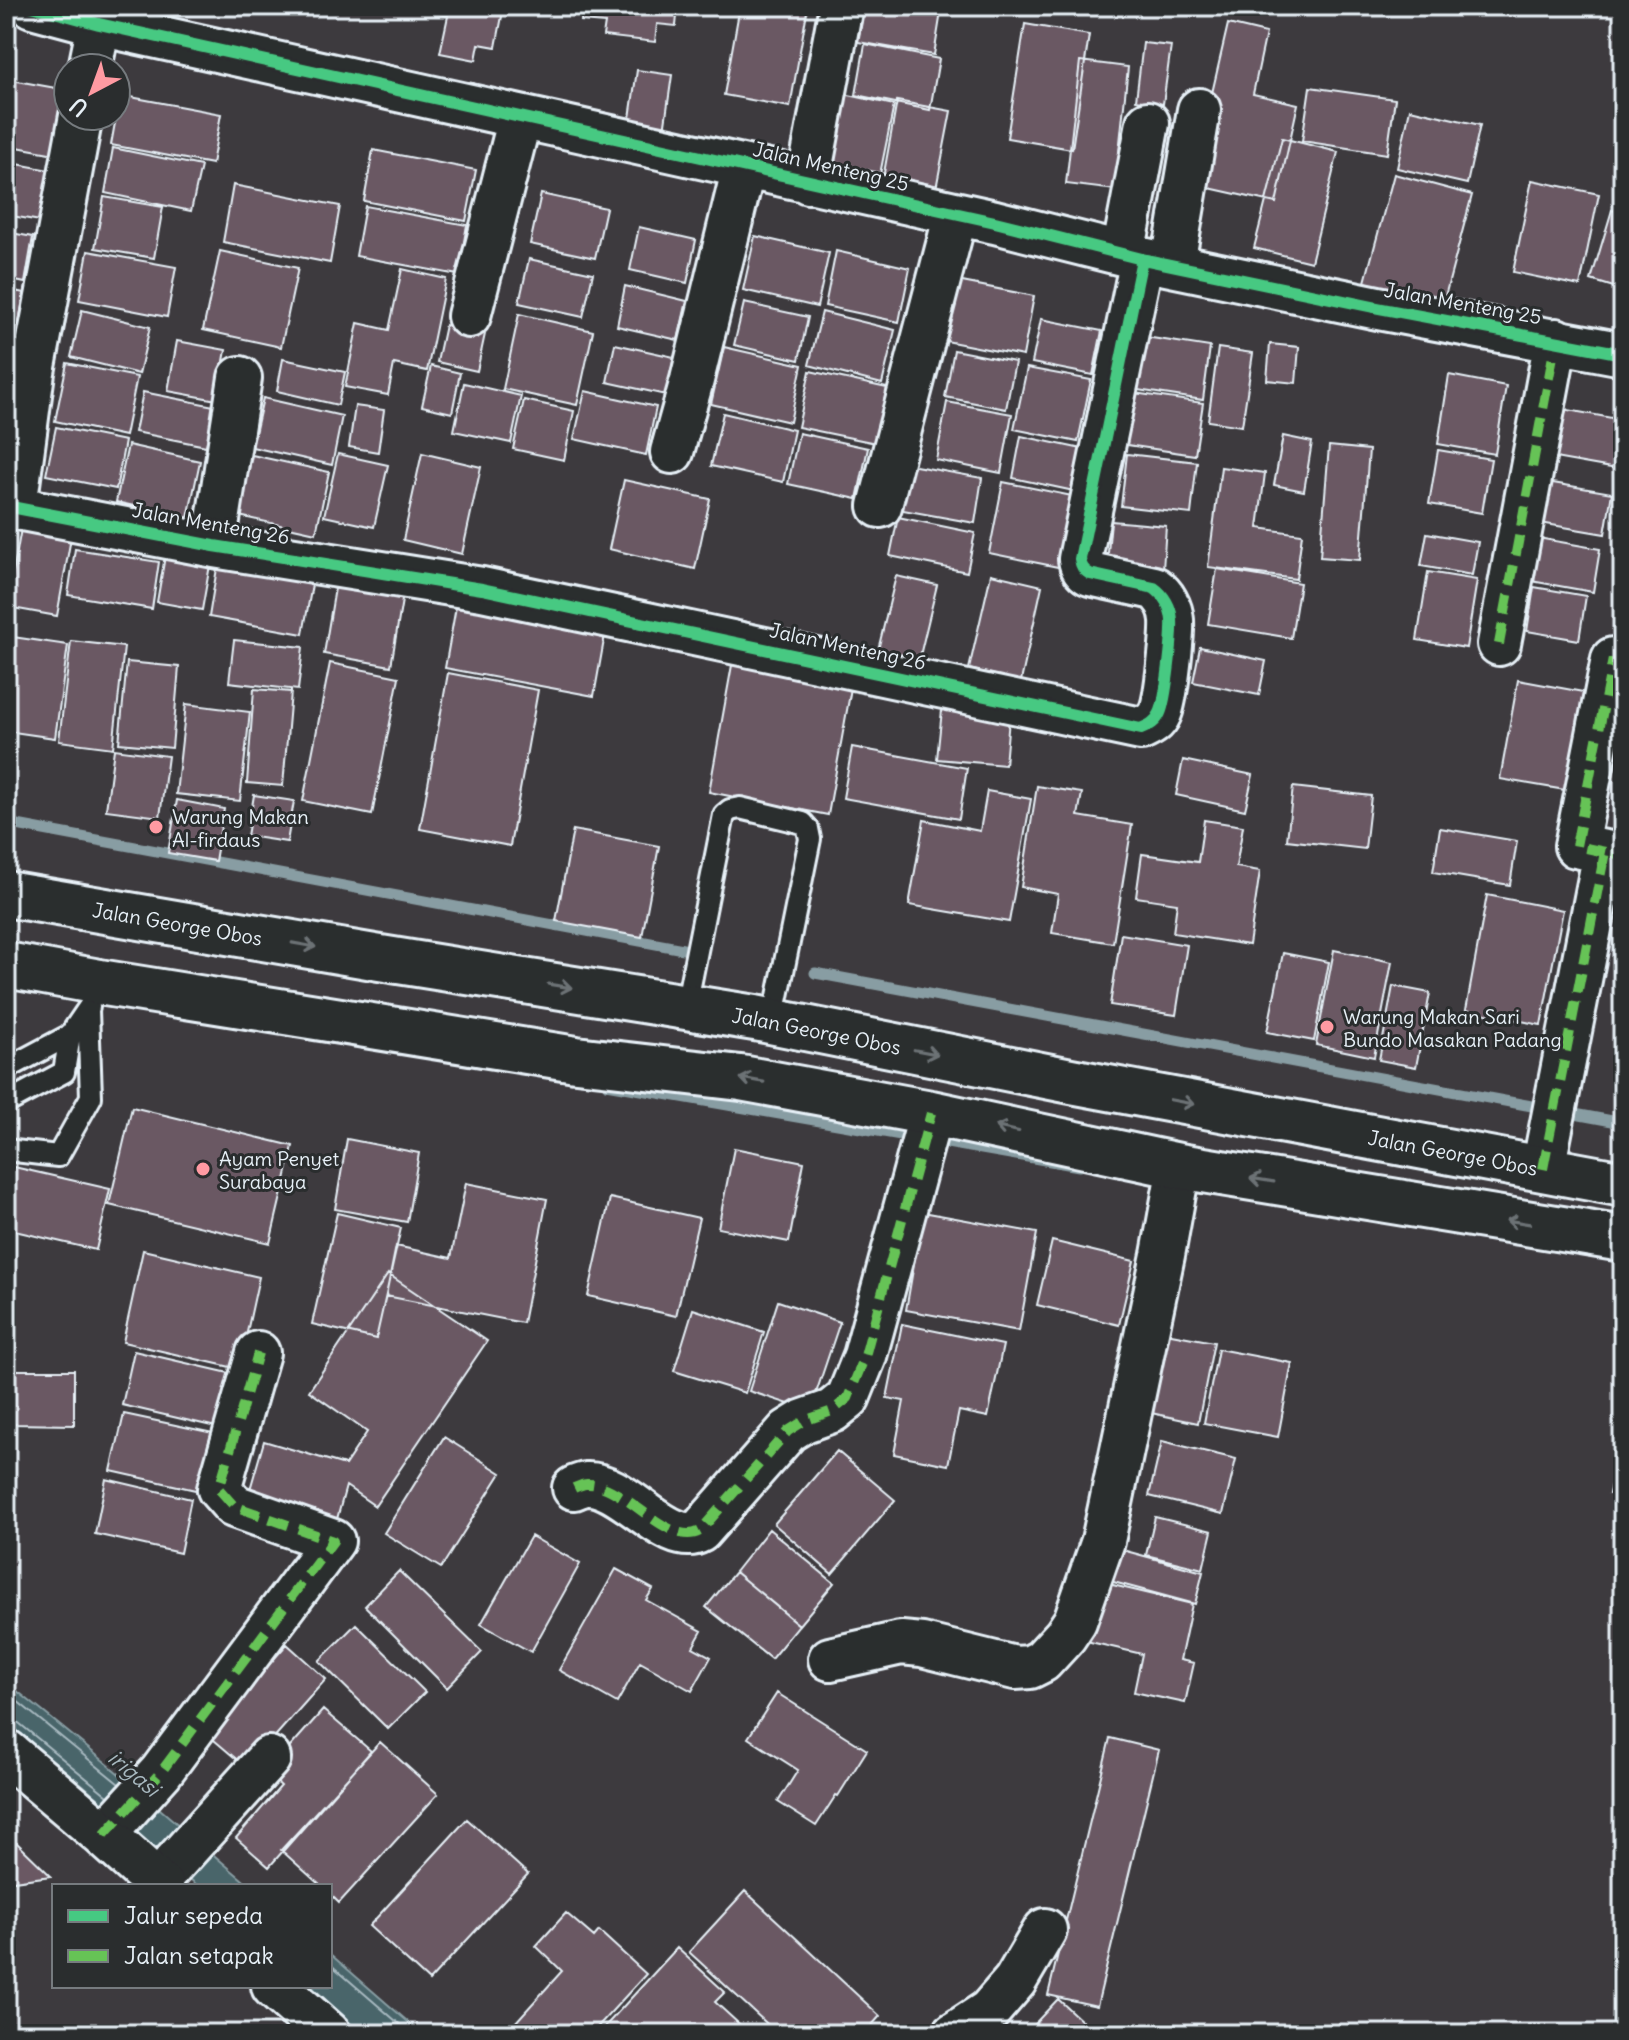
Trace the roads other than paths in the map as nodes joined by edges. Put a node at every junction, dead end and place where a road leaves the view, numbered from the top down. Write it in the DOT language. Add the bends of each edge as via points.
graph roads {
  1 [pos="32,6"];
  2 [pos="841,6"];
  3 [pos="99,24"];
  4 [pos="93,52"];
  5 [pos="1199,110"];
  6 [pos="520,118"];
  7 [pos="1148,123"];
  8 [pos="78,132"];
  9 [pos="744,167"];
  10 [pos="808,182"];
  11 [pos="956,214"];
  12 [pos="1146,259"];
  13 [pos="469,316"];
  14 [pos="1556,340"];
  15 [pos="1623,354"];
  16 [pos="240,378"];
  17 [pos="672,452"];
  18 [pos="10,506"];
  19 [pos="880,506"];
  20 [pos="214,546"];
  21 [pos="1499,644"];
  22 [pos="1613,659"];
  23 [pos="1614,853"];
  24 [pos="6,894"];
  25 [pos="6,965"];
  26 [pos="96,996"];
  27 [pos="686,1006"];
  28 [pos="773,1021"];
  29 [pos="70,1035"];
  30 [pos="6,1069"];
  31 [pos="6,1103"];
  32 [pos="931,1113"];
  33 [pos="6,1150"];
  34 [pos="1179,1166"];
  35 [pos="1543,1169"];
  36 [pos="1606,1180"];
  37 [pos="1578,1232"];
  38 [pos="1623,1239"];
  39 [pos="258,1353"];
  40 [pos="574,1488"];
  41 [pos="830,1659"];
  42 [pos="6,1752"];
  43 [pos="269,1758"];
  44 [pos="117,1821"];
  45 [pos="159,1884"];
  46 [pos="1045,1930"];
  47 [pos="276,1988"];
  48 [pos="328,2034"];
  49 [pos="954,2034"];
  1 -- 3 [label="street, Jalan Menteng 25"];
  2 -- 10 [label="street"];
  3 -- 4 [label="street"];
  3 -- 6 [label="street, Jalan Menteng 25"];
  5 -- 12 [label="street"];
  6 -- 9 [label="street, Jalan Menteng 25"];
  6 -- 13 [label="street"];
  7 -- 12 [label="street"];
  8 -- 18 [label="street"];
  9 -- 10 [label="street, Jalan Menteng 25"];
  9 -- 17 [label="street"];
  10 -- 11 [label="street, Jalan Menteng 25"];
  11 -- 12 [label="street, Jalan Menteng 25"];
  11 -- 19 [label="street"];
  12 -- 14 [label="street, Jalan Menteng 25"];
  12 -- 20 [label="street, Jalan Menteng 26" via="1080,559 1090,574 1154,588 1169,606 1165,699 1152,724 1141,729 482,589"];
  14 -- 15 [label="street, Jalan Menteng 25"];
  14 -- 21 [label="street"];
  16 -- 20 [label="street"];
  18 -- 20 [label="street, Jalan Menteng 26"];
  22 -- 23 [label="street" via="1576,846"];
  23 -- 35 [label="street"];
  24 -- 27 [label="main road, Jalan George Obos, one-way"];
  25 -- 26 [label="main road"];
  26 -- 29 [label="lane"];
  32 -- 26 [label="main road, one-way" via="741,1078"];
  26 -- 33 [label="lane" via="91,1097 58,1156"];
  27 -- 28 [label="main road, Jalan George Obos"];
  27 -- 28 [label="lane" via="724,815 740,808 803,823 810,839"];
  28 -- 35 [label="main road, Jalan George Obos, one-way"];
  29 -- 30 [label="lane"];
  29 -- 31 [label="lane" via="64,1072"];
  34 -- 32 [label="main road, one-way"];
  32 -- 40 [label="street" via="865,1356 848,1398 788,1431 694,1535 671,1530 598,1486"];
  37 -- 34 [label="main road, one-way"];
  34 -- 41 [label="street" via="1103,1541 1065,1636 1030,1667 901,1643"];
  35 -- 36 [label="main road, Jalan George Obos"];
  36 -- 37 [label="main road"];
  37 -- 38 [label="main road"];
  39 -- 44 [label="street" via="219,1489 234,1506 333,1541 161,1772"];
  42 -- 44 [label="main road"];
  43 -- 45 [label="street"];
  44 -- 45 [label="main road"];
  46 -- 49 [label="street" via="1015,1981 989,2011"];
  47 -- 48 [label="main road"];
}
